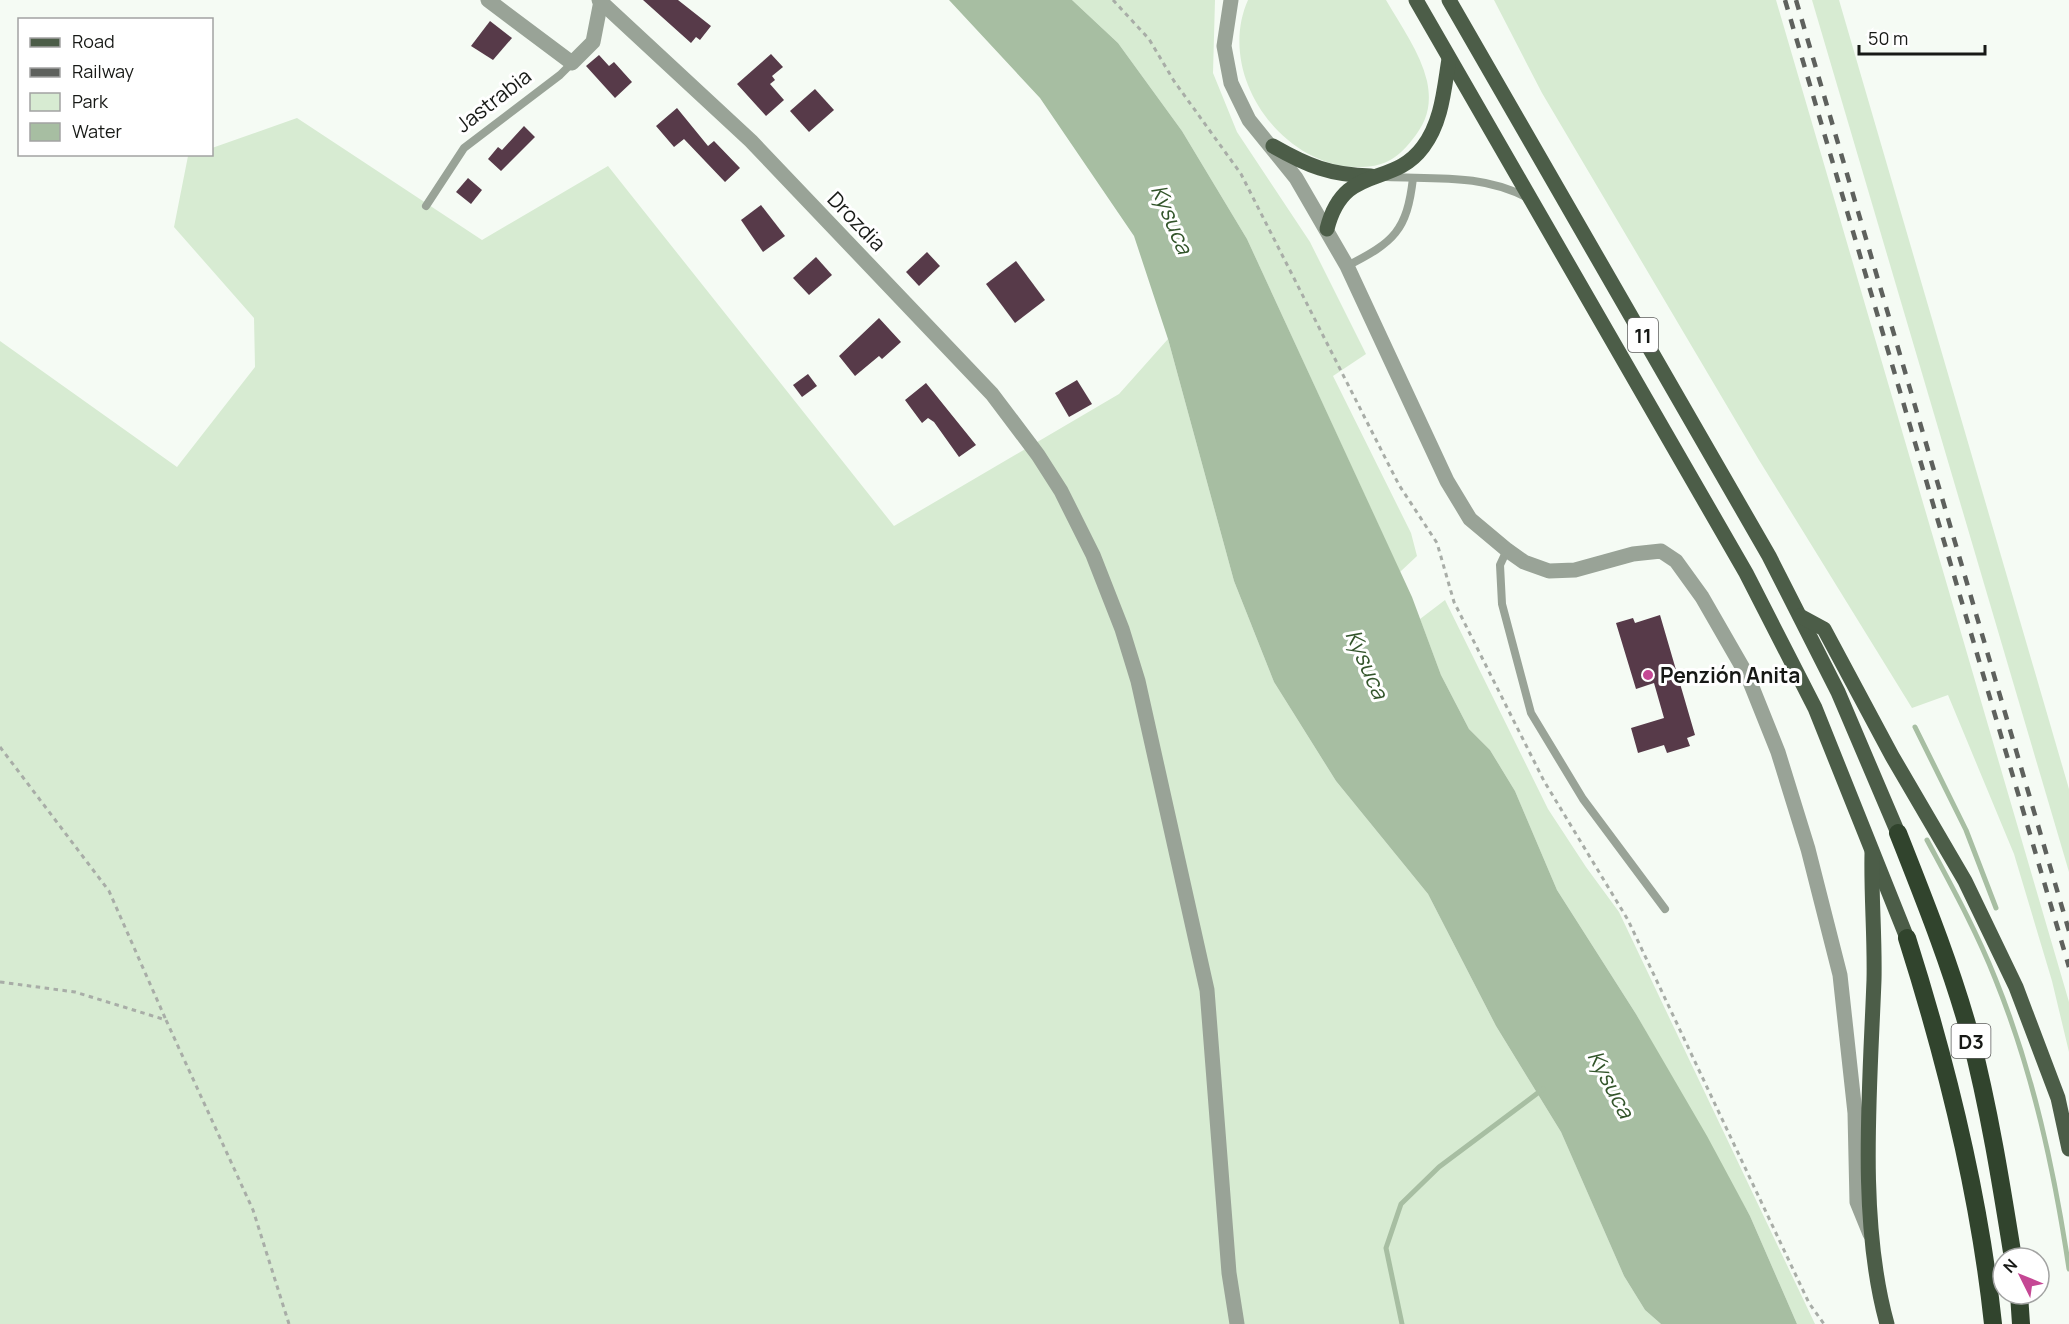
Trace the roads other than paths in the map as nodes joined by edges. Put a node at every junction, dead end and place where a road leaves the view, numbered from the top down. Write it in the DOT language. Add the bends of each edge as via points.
graph roads {
  1 [pos="488,0"];
  2 [pos="1231,0"];
  3 [pos="1416,0"];
  4 [pos="1449,0"];
  5 [pos="600,1"];
  6 [pos="1449,59"];
  7 [pos="572,63"];
  8 [pos="1273,146"];
  9 [pos="1374,177"];
  10 [pos="1413,178"];
  11 [pos="1531,199"];
  12 [pos="426,206"];
  13 [pos="1327,229"];
  14 [pos="1347,266"];
  15 [pos="1507,550"];
  16 [pos="1800,616"];
  17 [pos="1898,833"];
  18 [pos="1872,844"];
  19 [pos="1665,909"];
  20 [pos="1907,938"];
  21 [pos="2069,1149"];
  22 [pos="1873,1239"];
  23 [pos="2011,1246"];
  24 [pos="2020,1306"];
  25 [pos="1237,1324"];
  26 [pos="1887,1324"];
  27 [pos="1993,1324"];
  28 [pos="2021,1324"];
  1 -- 7 [label="street, Jastrabia"];
  2 -- 8 [label="street" via="1224,46 1231,83 1249,120"];
  3 -- 6 [label="main road, 11"];
  4 -- 16 [label="main road, 11" via="1699,432"];
  5 -- 7 [label="street, Jastrabia" via="593,42"];
  5 -- 25 [label="street, Drozdia" via="751,141 992,394 1061,491 1093,555 1138,681 1207,990 1229,1273"];
  6 -- 9 [label="main road" via="1440,110 1422,148 1404,165"];
  6 -- 11 [label="main road, 11"];
  7 -- 12 [label="lane, Jastrabia" via="464,148"];
  8 -- 9 [label="main road" via="1317,169 1341,176"];
  8 -- 13 [label="street"];
  9 -- 10 [label="lane"];
  9 -- 13 [label="main road" via="1339,197"];
  10 -- 11 [label="lane" via="1482,180 1506,186"];
  10 -- 14 [label="lane" via="1409,210 1397,232 1379,249"];
  11 -- 18 [label="main road, 11" via="1746,573 1815,708"];
  13 -- 14 [label="street"];
  14 -- 15 [label="street" via="1456,500 1470,519"];
  15 -- 19 [label="lane" via="1500,565 1502,604 1531,713 1583,799"];
  15 -- 22 [label="street" via="1524,562 1549,571 1575,570 1633,554 1661,551 1676,561 1702,597 1748,677 1778,752 1808,849 1840,975 1855,1113 1857,1202"];
  16 -- 17 [label="main road, D3" via="1838,692"];
  16 -- 21 [label="main road" via="1824,629 1965,881 2016,987 2058,1098"];
  17 -- 23 [label="highway, D3" via="1969,1033 1994,1137"];
  18 -- 20 [label="main road, D3"];
  18 -- 22 [label="main road"];
  20 -- 27 [label="highway, D3" via="1940,1042 1964,1145"];
  22 -- 26 [label="main road"];
  24 -- 28 [label="highway"];
}
